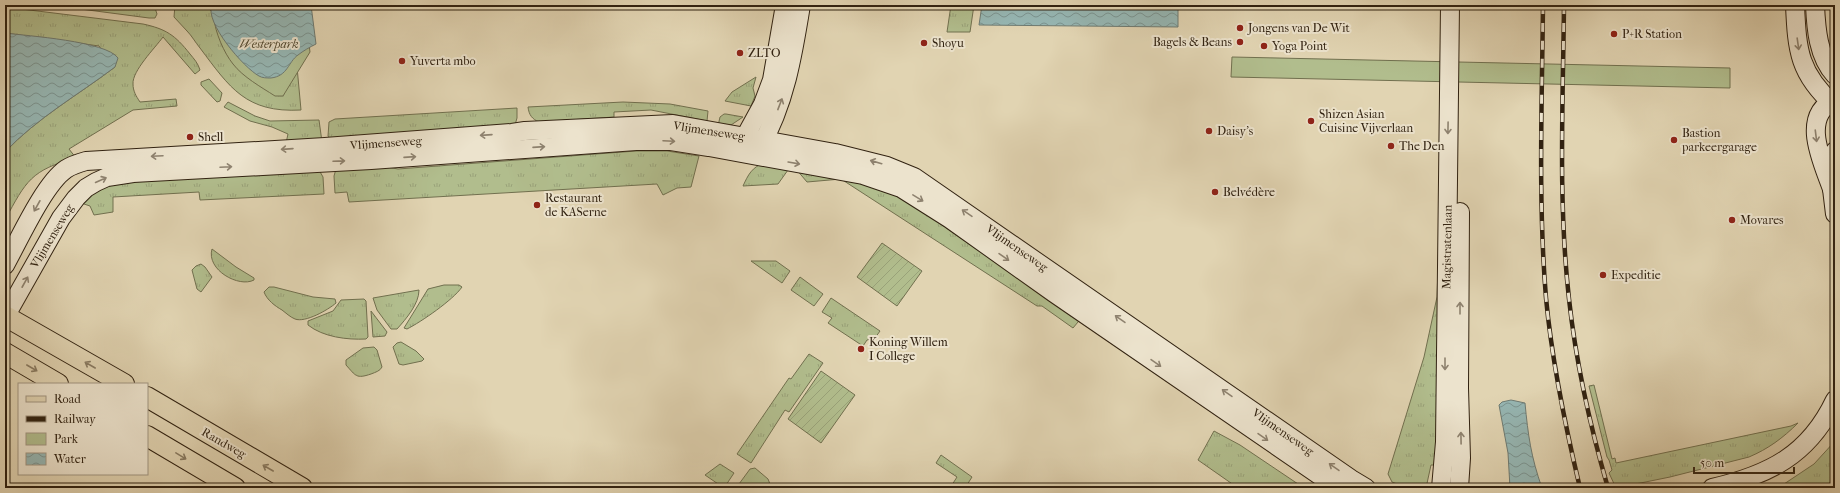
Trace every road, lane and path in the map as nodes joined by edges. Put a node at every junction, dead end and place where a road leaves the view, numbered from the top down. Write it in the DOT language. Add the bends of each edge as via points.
graph roads {
  1 [pos="785,5"];
  2 [pos="801,5"];
  3 [pos="1450,5"];
  4 [pos="1461,5"];
  5 [pos="1795,5"];
  6 [pos="1815,5"];
  7 [pos="1835,75"];
  8 [pos="1833,103"];
  9 [pos="745,137"];
  10 [pos="764,140"];
  11 [pos="1835,151"];
  12 [pos="737,153"];
  13 [pos="756,156"];
  14 [pos="1832,189"];
  15 [pos="1835,214"];
  16 [pos="5,265"];
  17 [pos="5,316"];
  18 [pos="5,353"];
  19 [pos="56,383"];
  20 [pos="122,383"];
  21 [pos="148,399"];
  22 [pos="1835,400"];
  23 [pos="148,437"];
  24 [pos="1442,480"];
  25 [pos="1460,482"];
  26 [pos="235,488"];
  27 [pos="302,488"];
  28 [pos="1338,488"];
  29 [pos="1366,488"];
  30 [pos="1712,488"];
  1 -- 9 [label="street" via="772,80 763,104"];
  10 -- 2 [label="street, one-way" via="785,90"];
  3 -- 24 [label="street, Magistratenlaan, one-way" via="1445,436"];
  25 -- 4 [label="street, Magistratenlaan, one-way"];
  5 -- 8 [label="street, one-way" via="1802,62 1812,81"];
  6 -- 7 [label="street" via="1821,49"];
  8 -- 14 [label="street, one-way" via="1817,120 1816,133"];
  9 -- 10 [label="street, Vlijmenseweg"];
  9 -- 12 [label="street"];
  9 -- 16 [label="street, Vlijmenseweg, one-way" via="673,124 525,131 86,161 66,169 52,184"];
  10 -- 13 [label="street"];
  29 -- 10 [label="street, Vlijmenseweg, one-way" via="914,177 865,159"];
  11 -- 14 [label="street"];
  12 -- 13 [label="street, Vlijmenseweg"];
  17 -- 12 [label="street, Vlijmenseweg, one-way" via="67,208 86,188 107,177 133,173 371,160 636,141 671,141"];
  13 -- 28 [label="street, Vlijmenseweg, one-way" via="863,175 914,196"];
  14 -- 15 [label="street"];
  20 -- 17 [label="main road, one-way"];
  18 -- 19 [label="main road, one-way"];
  27 -- 21 [label="main road, Randweg, one-way"];
  22 -- 30 [label="street" via="1820,428 1805,445 1786,460 1771,470"];
  23 -- 26 [label="main road, one-way"];
}
